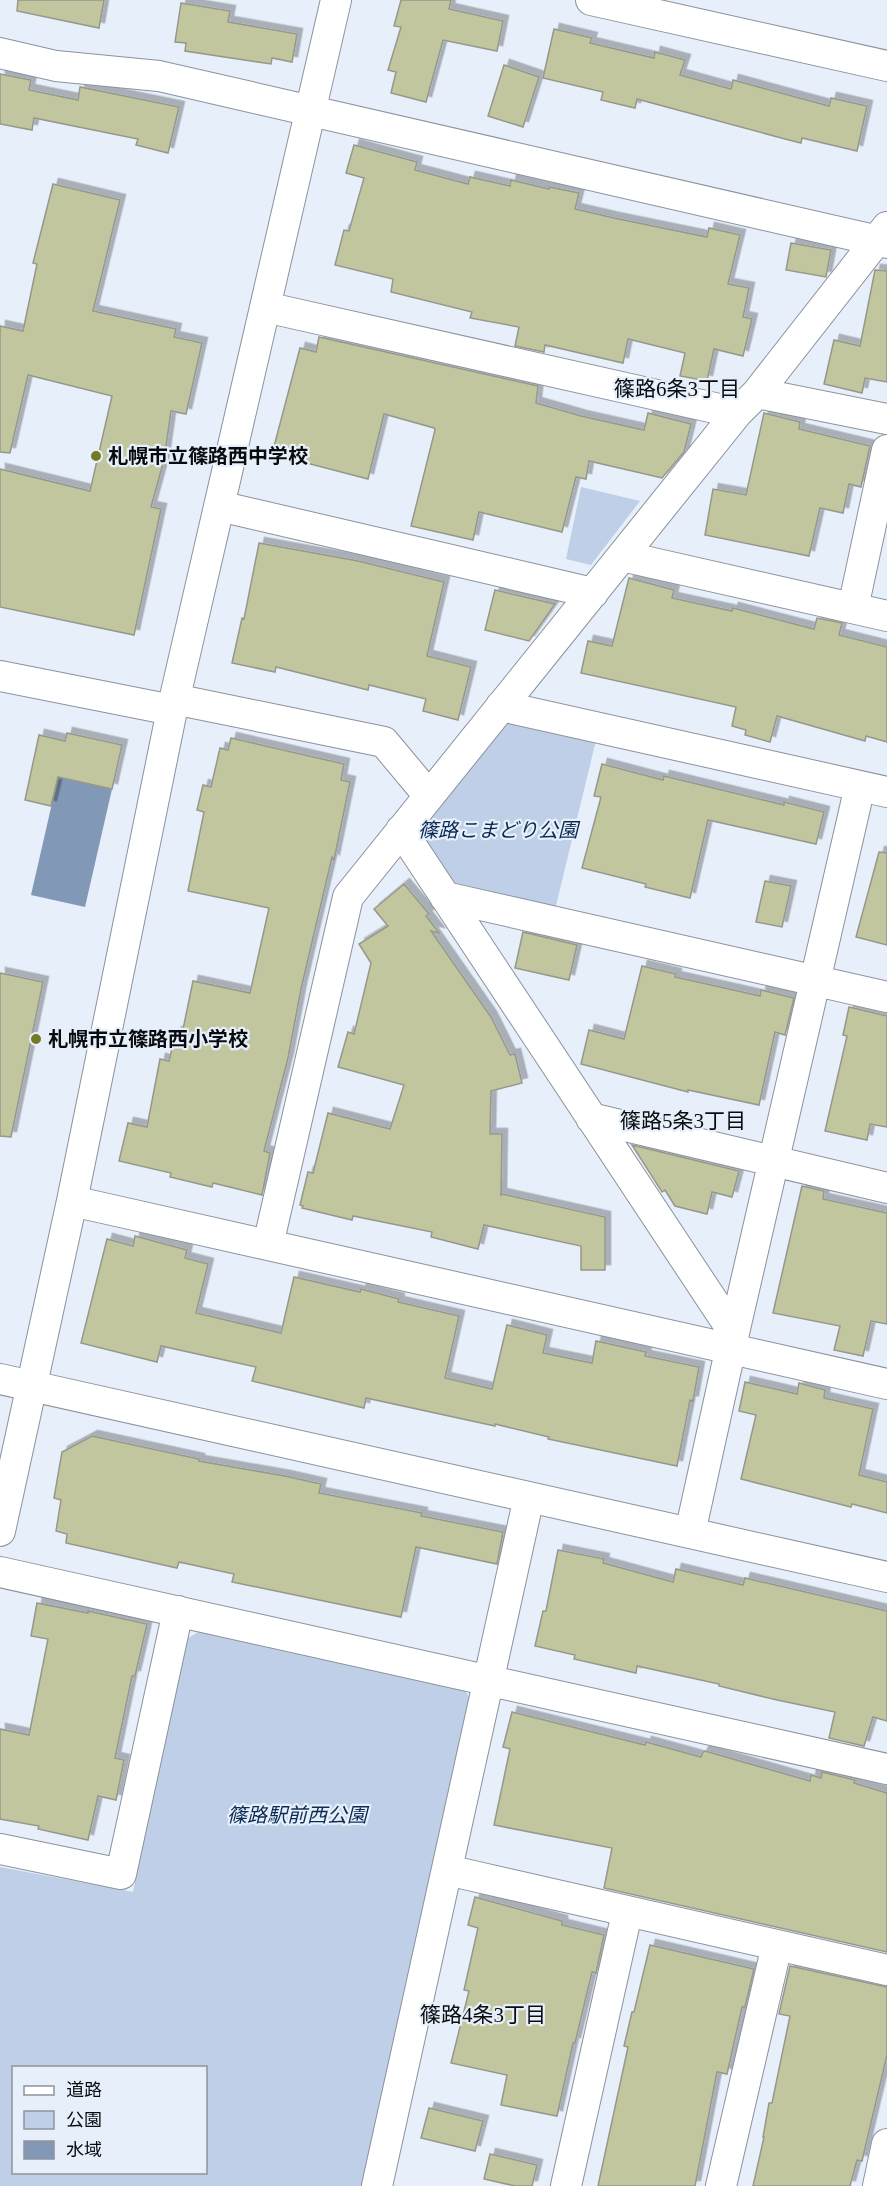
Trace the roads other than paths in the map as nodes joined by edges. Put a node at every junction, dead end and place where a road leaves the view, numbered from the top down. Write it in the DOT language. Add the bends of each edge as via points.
graph roads {
  1 [pos="336,0"];
  2 [pos="591,0"];
  3 [pos="0,53"];
  4 [pos="887,66"];
  5 [pos="310,110"];
  6 [pos="884,237"];
  7 [pos="265,307"];
  8 [pos="747,403"];
  9 [pos="887,419"];
  10 [pos="887,450"];
  11 [pos="219,506"];
  12 [pos="622,556"];
  13 [pos="593,593"];
  14 [pos="853,608"];
  15 [pos="887,616"];
  16 [pos="0,676"];
  17 [pos="173,705"];
  18 [pos="501,706"];
  19 [pos="873,789"];
  20 [pos="429,796"];
  21 [pos="401,830"];
  22 [pos="445,897"];
  23 [pos="815,981"];
  24 [pos="887,997"];
  25 [pos="591,1118"];
  26 [pos="774,1161"];
  27 [pos="887,1188"];
  28 [pos="72,1201"];
  29 [pos="268,1245"];
  30 [pos="732,1341"];
  31 [pos="0,1379"];
  32 [pos="887,1384"];
  33 [pos="31,1385"];
  34 [pos="529,1497"];
  35 [pos="0,1530"];
  36 [pos="690,1533"];
  37 [pos="0,1572"];
  38 [pos="887,1577"];
  39 [pos="178,1611"];
  40 [pos="489,1681"];
  41 [pos="887,1768"];
  42 [pos="0,1849"];
  43 [pos="447,1870"];
  44 [pos="627,1912"];
  45 [pos="777,1945"];
  46 [pos="887,1970"];
  47 [pos="887,2144"];
  48 [pos="377,2186"];
  49 [pos="566,2186"];
  50 [pos="721,2186"];
  51 [pos="878,2186"];
  1 -- 5 [label="street"];
  2 -- 4 [label="street"];
  3 -- 5 [label="street" via="56,66 159,76"];
  5 -- 6 [label="street"];
  5 -- 7 [label="street"];
  6 -- 8 [label="street"];
  7 -- 8 [label="street"];
  7 -- 11 [label="street"];
  8 -- 9 [label="street"];
  8 -- 12 [label="street"];
  10 -- 14 [label="street"];
  11 -- 13 [label="street"];
  11 -- 17 [label="street"];
  12 -- 13 [label="street"];
  12 -- 14 [label="street"];
  13 -- 18 [label="street"];
  14 -- 15 [label="street"];
  16 -- 17 [label="street"];
  17 -- 20 [label="street" via="384,742"];
  17 -- 28 [label="street"];
  18 -- 19 [label="street"];
  18 -- 20 [label="street"];
  19 -- 23 [label="street"];
  20 -- 21 [label="street"];
  21 -- 22 [label="street"];
  21 -- 29 [label="street" via="348,897"];
  22 -- 23 [label="street"];
  22 -- 25 [label="street"];
  23 -- 24 [label="street"];
  23 -- 26 [label="street"];
  25 -- 26 [label="street"];
  25 -- 30 [label="street"];
  26 -- 27 [label="street"];
  26 -- 30 [label="street"];
  28 -- 29 [label="street"];
  28 -- 33 [label="street"];
  29 -- 30 [label="street"];
  30 -- 32 [label="street"];
  30 -- 36 [label="street"];
  31 -- 33 [label="street"];
  33 -- 34 [label="street"];
  33 -- 35 [label="street"];
  34 -- 36 [label="street"];
  34 -- 40 [label="street"];
  36 -- 38 [label="street"];
  37 -- 39 [label="street"];
  39 -- 40 [label="street"];
  39 -- 42 [label="street" via="121,1874"];
  40 -- 41 [label="street"];
  40 -- 43 [label="street"];
  43 -- 44 [label="street"];
  43 -- 48 [label="street"];
  44 -- 45 [label="street"];
  44 -- 49 [label="street"];
  45 -- 46 [label="street"];
  45 -- 50 [label="street"];
  47 -- 51 [label="street"];
}
